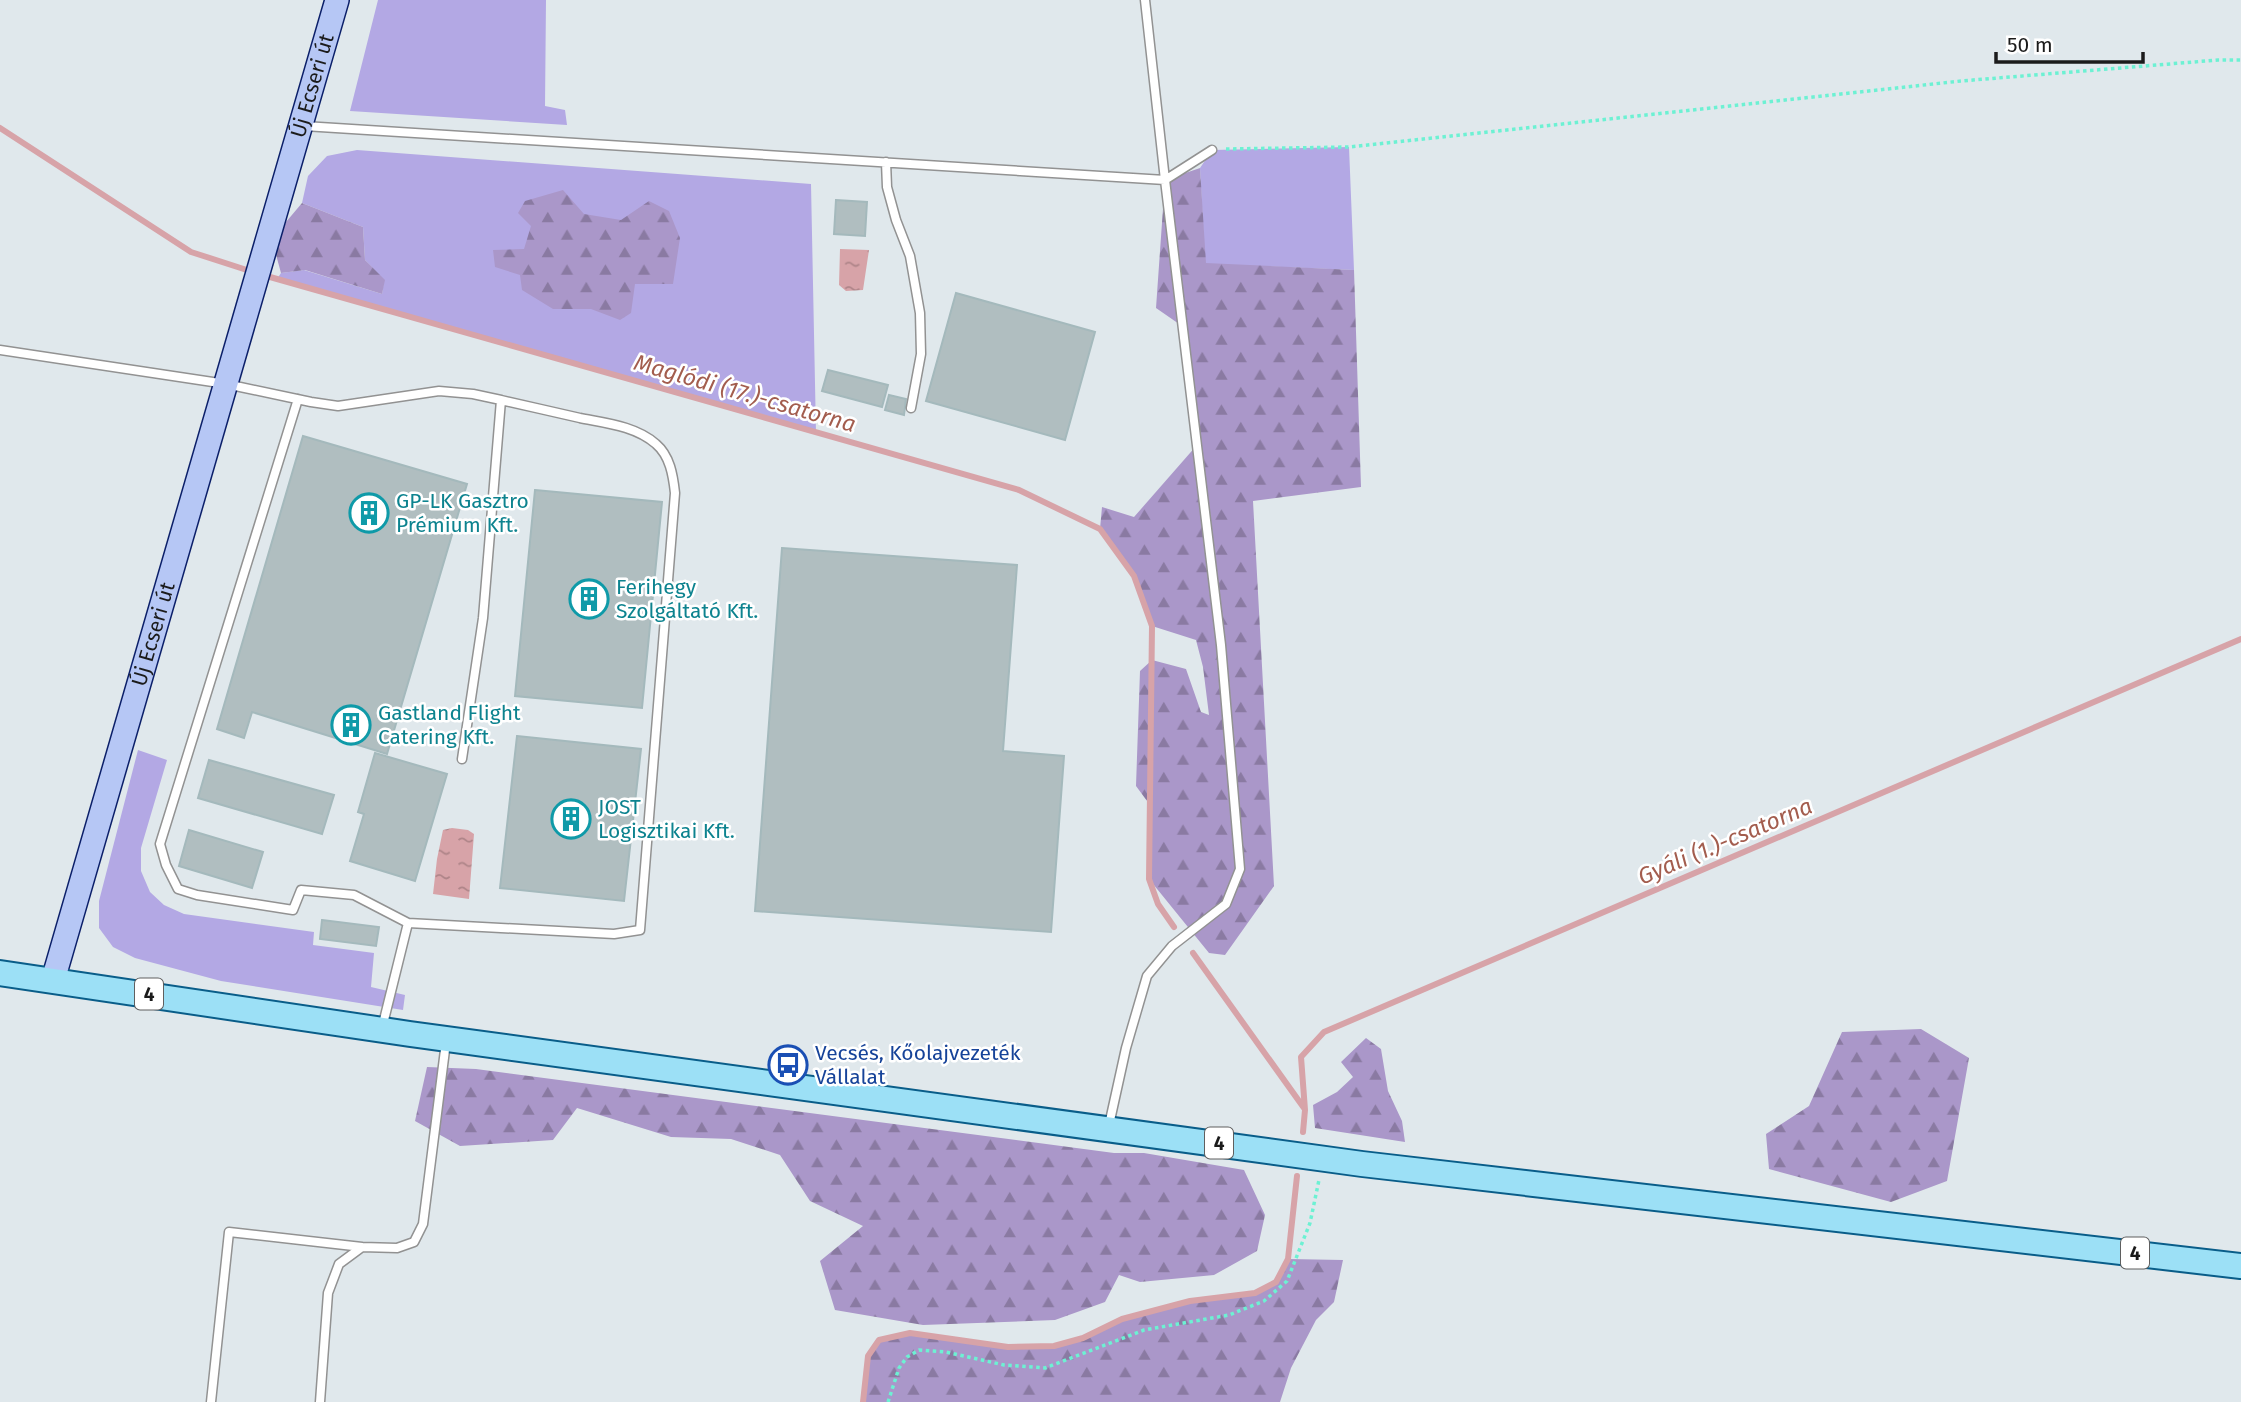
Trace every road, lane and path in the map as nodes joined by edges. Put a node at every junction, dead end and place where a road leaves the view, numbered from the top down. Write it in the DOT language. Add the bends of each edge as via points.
graph roads {
  1 [pos="337,0"];
  2 [pos="1145,0"];
  3 [pos="2241,60"];
  4 [pos="301,126"];
  5 [pos="1212,150"];
  6 [pos="886,162"];
  7 [pos="1165,180"];
  8 [pos="0,350"];
  9 [pos="226,384"];
  10 [pos="298,399"];
  11 [pos="501,400"];
  12 [pos="911,408"];
  13 [pos="462,759"];
  14 [pos="408,923"];
  15 [pos="0,973"];
  16 [pos="53,979"];
  17 [pos="382,1030"];
  18 [pos="447,1039"];
  19 [pos="1109,1128"];
  20 [pos="1320,1173"];
  21 [pos="362,1247"];
  22 [pos="2241,1266"];
  23 [pos="211,1402"];
  24 [pos="320,1402"];
  25 [pos="888,1402"];
  1 -- 4 [label="main road, Új Ecseri út"];
  2 -- 7 [label="lane"];
  3 -- 5 [label="path" via="1961,81 1349,147"];
  4 -- 6 [label="lane"];
  4 -- 9 [label="main road, Új Ecseri út"];
  5 -- 7 [label="lane"];
  6 -- 7 [label="lane"];
  6 -- 12 [label="lane" via="887,187 909,256 920,313 921,354"];
  7 -- 19 [label="lane" via="1221,645 1240,869 1226,904 1172,946 1147,976"];
  8 -- 9 [label="lane"];
  9 -- 10 [label="lane"];
  9 -- 16 [label="main road, Új Ecseri út"];
  10 -- 11 [label="lane" via="338,406 439,391"];
  10 -- 14 [label="lane" via="160,844 178,889 293,910 301,890 354,895"];
  11 -- 13 [label="lane" via="483,618"];
  11 -- 14 [label="lane" via="646,436 659,446 674,476 640,930 614,934"];
  14 -- 17 [label="lane"];
  15 -- 16 [label="main road, 4"];
  16 -- 17 [label="main road, 4"];
  17 -- 18 [label="main road, 4"];
  18 -- 19 [label="main road, 4"];
  18 -- 21 [label="lane" via="422,1224 414,1242 397,1248"];
  19 -- 22 [label="main road, 4" via="1362,1164"];
  20 -- 25 [label="path" via="1310,1223 1287,1282 1264,1301 1229,1315 1144,1330 1045,1368 919,1350 900,1368"];
  21 -- 23 [label="lane" via="229,1232"];
  21 -- 24 [label="lane" via="339,1264 328,1293"];
}
